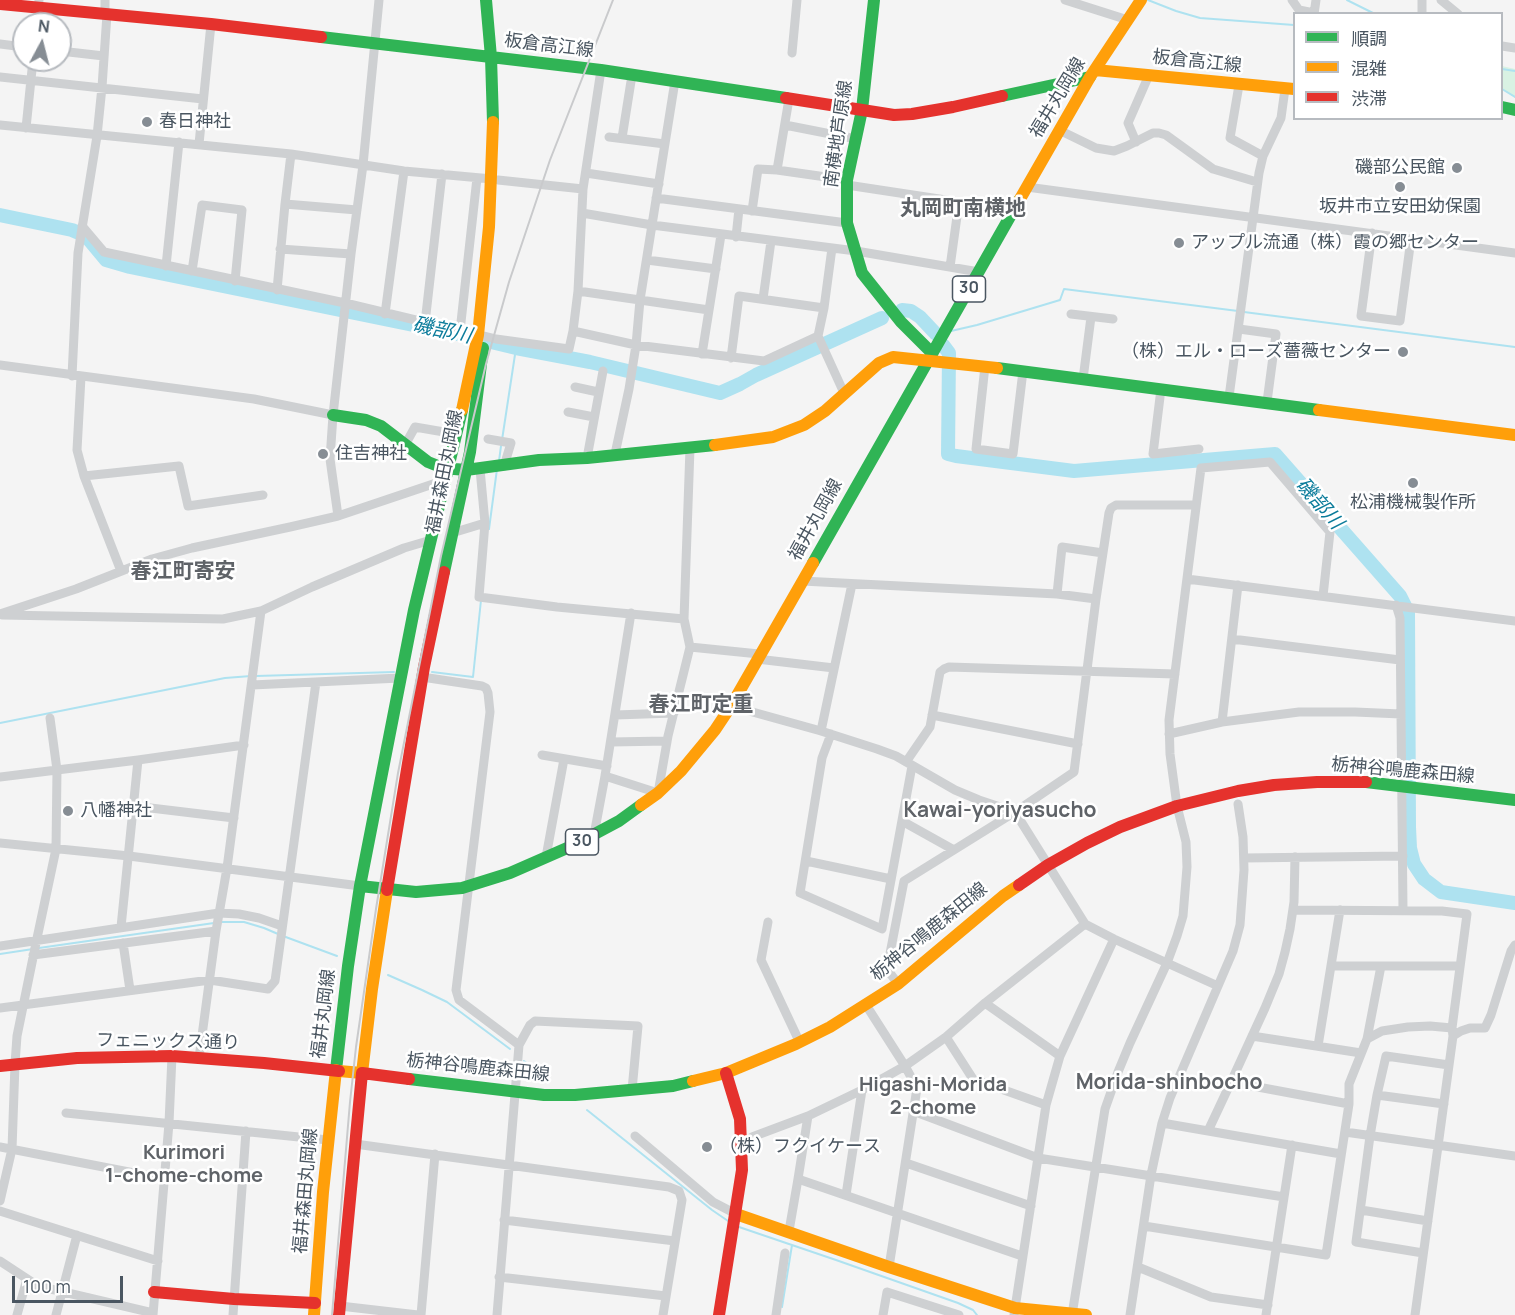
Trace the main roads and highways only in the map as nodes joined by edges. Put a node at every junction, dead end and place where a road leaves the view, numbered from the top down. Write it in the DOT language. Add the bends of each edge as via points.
graph roads {
  1 [pos="486,0"];
  2 [pos="874,0"];
  3 [pos="1141,0"];
  4 [pos="0,4"];
  5 [pos="38,4"];
  6 [pos="491,57"];
  7 [pos="1093,73"];
  8 [pos="1290,89"];
  9 [pos="862,110"];
  10 [pos="480,340"];
  11 [pos="930,357"];
  12 [pos="333,415"];
  13 [pos="1515,435"];
  14 [pos="448,469"];
  15 [pos="466,470"];
  16 [pos="1515,800"];
  17 [pos="360,886"];
  18 [pos="387,890"];
  19 [pos="0,1066"];
  20 [pos="336,1070"];
  21 [pos="362,1073"];
  22 [pos="726,1073"];
  23 [pos="734,1221"];
  24 [pos="154,1292"];
  25 [pos="315,1309"];
  26 [pos="339,1311"];
  27 [pos="1015,1311"];
  28 [pos="1072,1314"];
  29 [pos="719,1315"];
  30 [pos="1086,1315"];
  1 -- 6 [label="main road, 福井森田丸岡線"];
  2 -- 9 [label="main road, 南横地芦原線"];
  3 -- 7 [label="main road, 福井丸岡線 / 30"];
  4 -- 5 [label="main road, 板倉高江線"];
  5 -- 6 [label="main road, 板倉高江線"];
  6 -- 9 [label="main road, 板倉高江線"];
  6 -- 10 [label="main road, 福井森田丸岡線" via="499,119"];
  7 -- 8 [label="main road, 板倉高江線"];
  7 -- 9 [label="main road, 板倉高江線" via="912,114"];
  7 -- 11 [label="main road, 福井丸岡線 / 30"];
  9 -- 11 [label="main road, 南横地芦原線" via="847,183 847,223 862,273"];
  10 -- 14 [label="main road, 福井森田丸岡線"];
  10 -- 15 [label="main road, 福井森田丸岡線"];
  11 -- 13 [label="main road"];
  11 -- 15 [label="main road" via="887,358 825,411 804,425 773,437"];
  11 -- 18 [label="main road, 福井丸岡線 / 30" via="730,706 681,771 634,811 594,836 510,873 454,889"];
  12 -- 14 [label="main road" via="374,423 428,462"];
  14 -- 15 [label="main road"];
  14 -- 17 [label="main road, 福井森田丸岡線" via="414,610"];
  15 -- 18 [label="main road, 福井森田丸岡線" via="422,677"];
  16 -- 22 [label="main road, 栃神谷鳴鹿森田線" via="1402,785 1317,782 1238,791 1177,806 1120,827 1048,866 1003,896 898,984 866,1005 800,1043"];
  17 -- 18 [label="main road, 福井丸岡線 / 30"];
  17 -- 20 [label="main road, 福井丸岡線"];
  18 -- 21 [label="main road"];
  19 -- 20 [label="main road, フェニックス通り" via="76,1058 172,1056"];
  20 -- 21 [label="main road, 福井丸岡線"];
  20 -- 25 [label="main road, 福井森田丸岡線"];
  21 -- 22 [label="main road, 栃神谷鳴鹿森田線" via="544,1095 673,1086"];
  21 -- 26 [label="main road"];
  22 -- 23 [label="main road" via="740,1119 742,1143"];
  23 -- 27 [label="main road" via="789,1231"];
  23 -- 29 [label="main road"];
  24 -- 25 [label="main road"];
  27 -- 28 [label="main road"];
  28 -- 30 [label="main road"];
}
